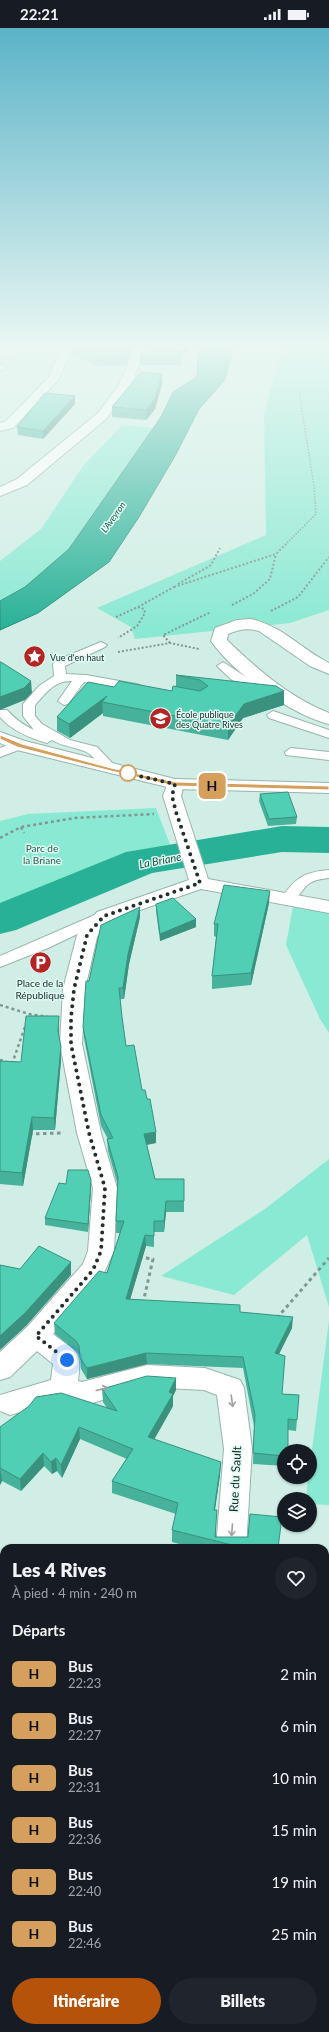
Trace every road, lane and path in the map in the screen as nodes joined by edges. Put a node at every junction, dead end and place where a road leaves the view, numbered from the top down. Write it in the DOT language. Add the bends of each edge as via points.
graph roads {
  1 [pos="70,443"];
  2 [pos="307,443"];
  3 [pos="0,492"];
  4 [pos="220,548"];
  5 [pos="276,554"];
  6 [pos="329,557"];
  7 [pos="174,587"];
  8 [pos="227,606"];
  9 [pos="138,607"];
  10 [pos="214,611"];
  11 [pos="116,617"];
  12 [pos="259,625"];
  13 [pos="170,643"];
  14 [pos="101,645"];
  15 [pos="198,648"];
  16 [pos="117,653"];
  17 [pos="329,669"];
  18 [pos="60,678"];
  19 [pos="80,678"];
  20 [pos="147,690"];
  21 [pos="64,701"];
  22 [pos="3,713"];
  23 [pos="274,715"];
  24 [pos="329,719"];
  25 [pos="329,734"];
  26 [pos="0,737"];
  27 [pos="66,743"];
  28 [pos="19,745"];
  29 [pos="291,752"];
  30 [pos="0,753"];
  31 [pos="329,756"];
  32 [pos="111,770"];
  33 [pos="175,784"];
  34 [pos="329,788"];
  35 [pos="159,814"];
  36 [pos="21,827"];
  37 [pos="24,833"];
  38 [pos="0,838"];
  39 [pos="329,874"];
  40 [pos="199,879"];
  41 [pos="288,899"];
  42 [pos="329,907"];
  43 [pos="104,916"];
  44 [pos="0,962"];
  45 [pos="0,1005"];
  46 [pos="50,1018"];
  47 [pos="33,1023"];
  48 [pos="0,1060"];
  49 [pos="89,1133"];
  50 [pos="23,1134"];
  51 [pos="101,1251"];
  52 [pos="329,1258"];
  53 [pos="141,1310"];
  54 [pos="273,1324"];
  55 [pos="36,1336"];
  56 [pos="0,1369"];
  57 [pos="64,1388"];
  58 [pos="3,1400"];
  59 [pos="231,1544"];
  1 -- 3 [label="street" via="22,482"];
  2 -- 5 [label="path" via="316,514"];
  4 -- 7 [label="path" via="211,565"];
  5 -- 7 [label="path"];
  5 -- 8 [label="path" via="270,579 253,594"];
  6 -- 12 [label="path" via="298,597 271,610"];
  7 -- 9 [label="path"];
  9 -- 11 [label="path"];
  9 -- 14 [label="path" via="146,612 136,627 122,637"];
  10 -- 13 [label="path" via="163,635"];
  12 -- 17 [label="street"];
  12 -- 24 [label="street" via="242,623 221,631 219,641 227,659 309,711"];
  13 -- 15 [label="path"];
  13 -- 16 [label="path"];
  14 -- 18 [label="lane" via="59,664"];
  18 -- 19 [label="lane"];
  18 -- 27 [label="lane" via="49,684 29,704 29,716 38,727"];
  19 -- 20 [label="lane"];
  19 -- 21 [label="lane"];
  22 -- 27 [label="lane" via="22,729"];
  23 -- 25 [label="lane"];
  26 -- 28 [label="street"];
  27 -- 32 [label="lane" via="92,750"];
  28 -- 30 [label="lane"];
  28 -- 32 [label="street"];
  29 -- 31 [label="lane"];
  32 -- 33 [label="street"];
  33 -- 34 [label="street"];
  33 -- 40 [label="street" via="172,796"];
  35 -- 36 [label="path" via="74,818"];
  36 -- 37 [label="path"];
  36 -- 38 [label="path"];
  39 -- 41 [label="lane" via="315,875 303,880"];
  40 -- 41 [label="street"];
  40 -- 43 [label="street"];
  41 -- 42 [label="street"];
  43 -- 44 [label="lane"];
  43 -- 49 [label="street" via="87,935 74,989 71,1018 71,1044"];
  45 -- 46 [label="path"];
  47 -- 48 [label="path" via="26,1024 12,1064"];
  49 -- 50 [label="path"];
  49 -- 51 [label="street" via="105,1188"];
  51 -- 53 [label="path" via="153,1259"];
  51 -- 55 [label="street" via="93,1270"];
  52 -- 54 [label="path"];
  55 -- 56 [label="street"];
  55 -- 57 [label="street" via="67,1360"];
  57 -- 58 [label="street"];
  57 -- 59 [label="street, Rue du Sault, one-way" via="82,1394 147,1376 205,1380 230,1388 238,1449"];
}
